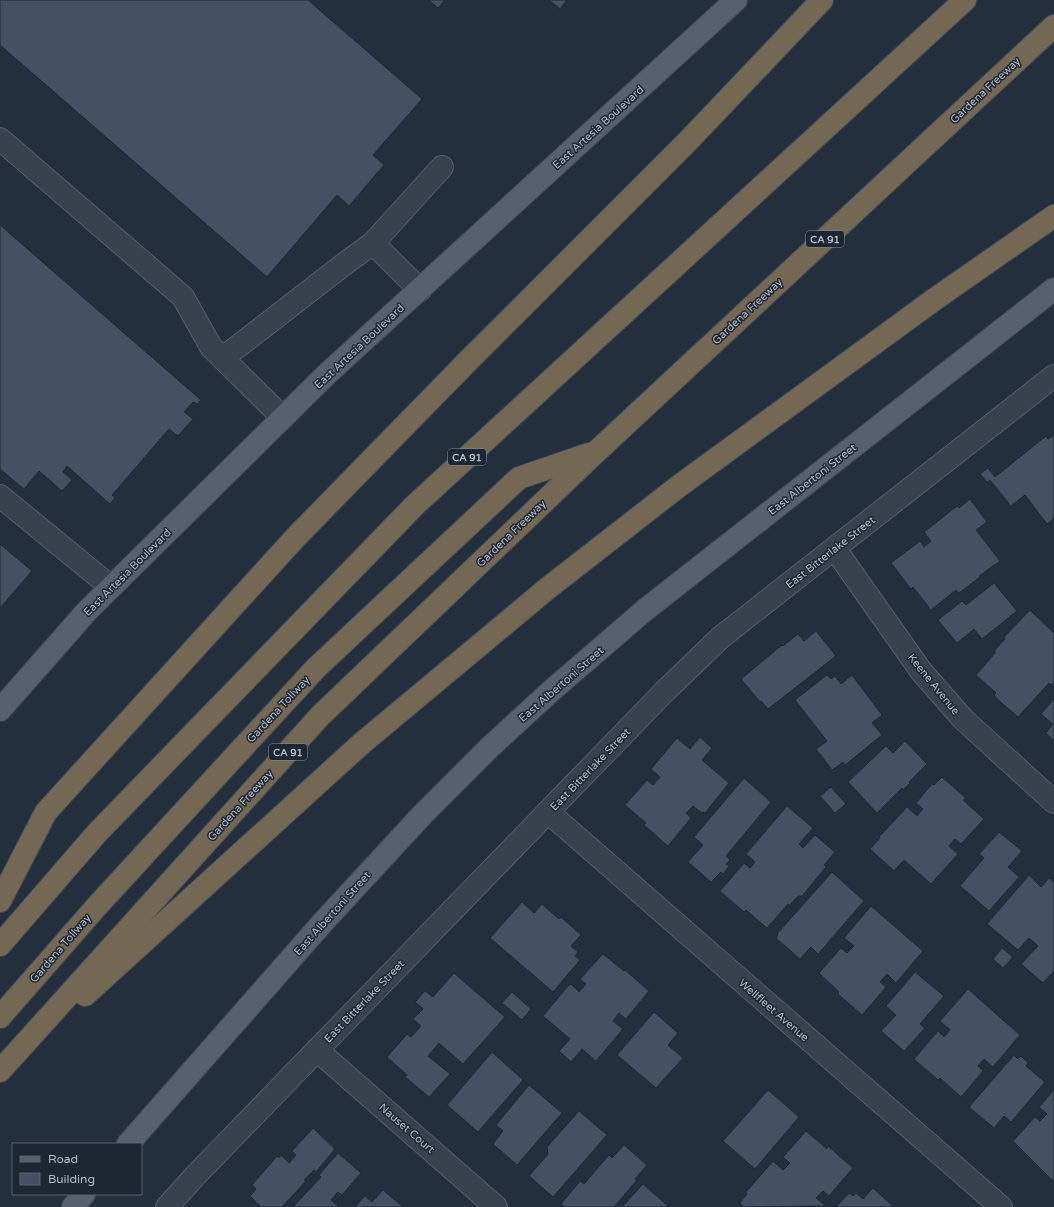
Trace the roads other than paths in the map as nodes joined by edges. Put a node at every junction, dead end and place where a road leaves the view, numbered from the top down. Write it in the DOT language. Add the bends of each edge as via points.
graph roads {
  1 [pos="736,0"];
  2 [pos="822,0"];
  3 [pos="965,0"];
  4 [pos="1054,26"];
  5 [pos="0,139"];
  6 [pos="442,167"];
  7 [pos="1054,216"];
  8 [pos="373,243"];
  9 [pos="1054,289"];
  10 [pos="420,290"];
  11 [pos="223,358"];
  12 [pos="1054,376"];
  13 [pos="283,418"];
  14 [pos="596,452"];
  15 [pos="0,496"];
  16 [pos="835,549"];
  17 [pos="111,587"];
  18 [pos="0,710"];
  19 [pos="1054,802"];
  20 [pos="548,812"];
  21 [pos="0,901"];
  22 [pos="0,945"];
  23 [pos="0,1017"];
  24 [pos="317,1050"];
  25 [pos="0,1072"];
  26 [pos="129,1143"];
  27 [pos="83,1195"];
  28 [pos="73,1207"];
  29 [pos="168,1207"];
  30 [pos="496,1207"];
  31 [pos="1001,1207"];
  1 -- 10 [label="main road, East Artesia Boulevard"];
  2 -- 21 [label="highway" via="689,140 284,550 46,812"];
  3 -- 22 [label="highway, CA 91" via="416,505 97,833"];
  4 -- 14 [label="highway, Gardena Freeway / CA 91"];
  5 -- 11 [label="street" via="183,297 211,347"];
  6 -- 8 [label="street"];
  7 -- 25 [label="highway" via="679,486 548,588 361,744"];
  8 -- 10 [label="street"];
  8 -- 11 [label="street"];
  9 -- 26 [label="main road, East Albertoni Street" via="645,610 551,691 423,814 325,920"];
  10 -- 13 [label="main road, East Artesia Boulevard" via="327,374"];
  11 -- 13 [label="street"];
  12 -- 16 [label="street, East Bitterlake Street"];
  13 -- 17 [label="main road, East Artesia Boulevard"];
  14 -- 23 [label="highway, Gardena Tollway" via="519,478 316,668 97,906"];
  14 -- 25 [label="highway, Gardena Freeway / CA 91" via="320,716"];
  15 -- 17 [label="street"];
  16 -- 19 [label="street, Keene Avenue" via="926,677 963,719"];
  16 -- 20 [label="street, East Bitterlake Street" via="720,638"];
  17 -- 18 [label="main road, East Artesia Boulevard"];
  20 -- 24 [label="street, East Bitterlake Street"];
  20 -- 31 [label="street, Wellfleet Avenue"];
  24 -- 29 [label="street, East Bitterlake Street"];
  24 -- 30 [label="street, Nauset Court"];
  27 -- 28 [label="main road"];
}
